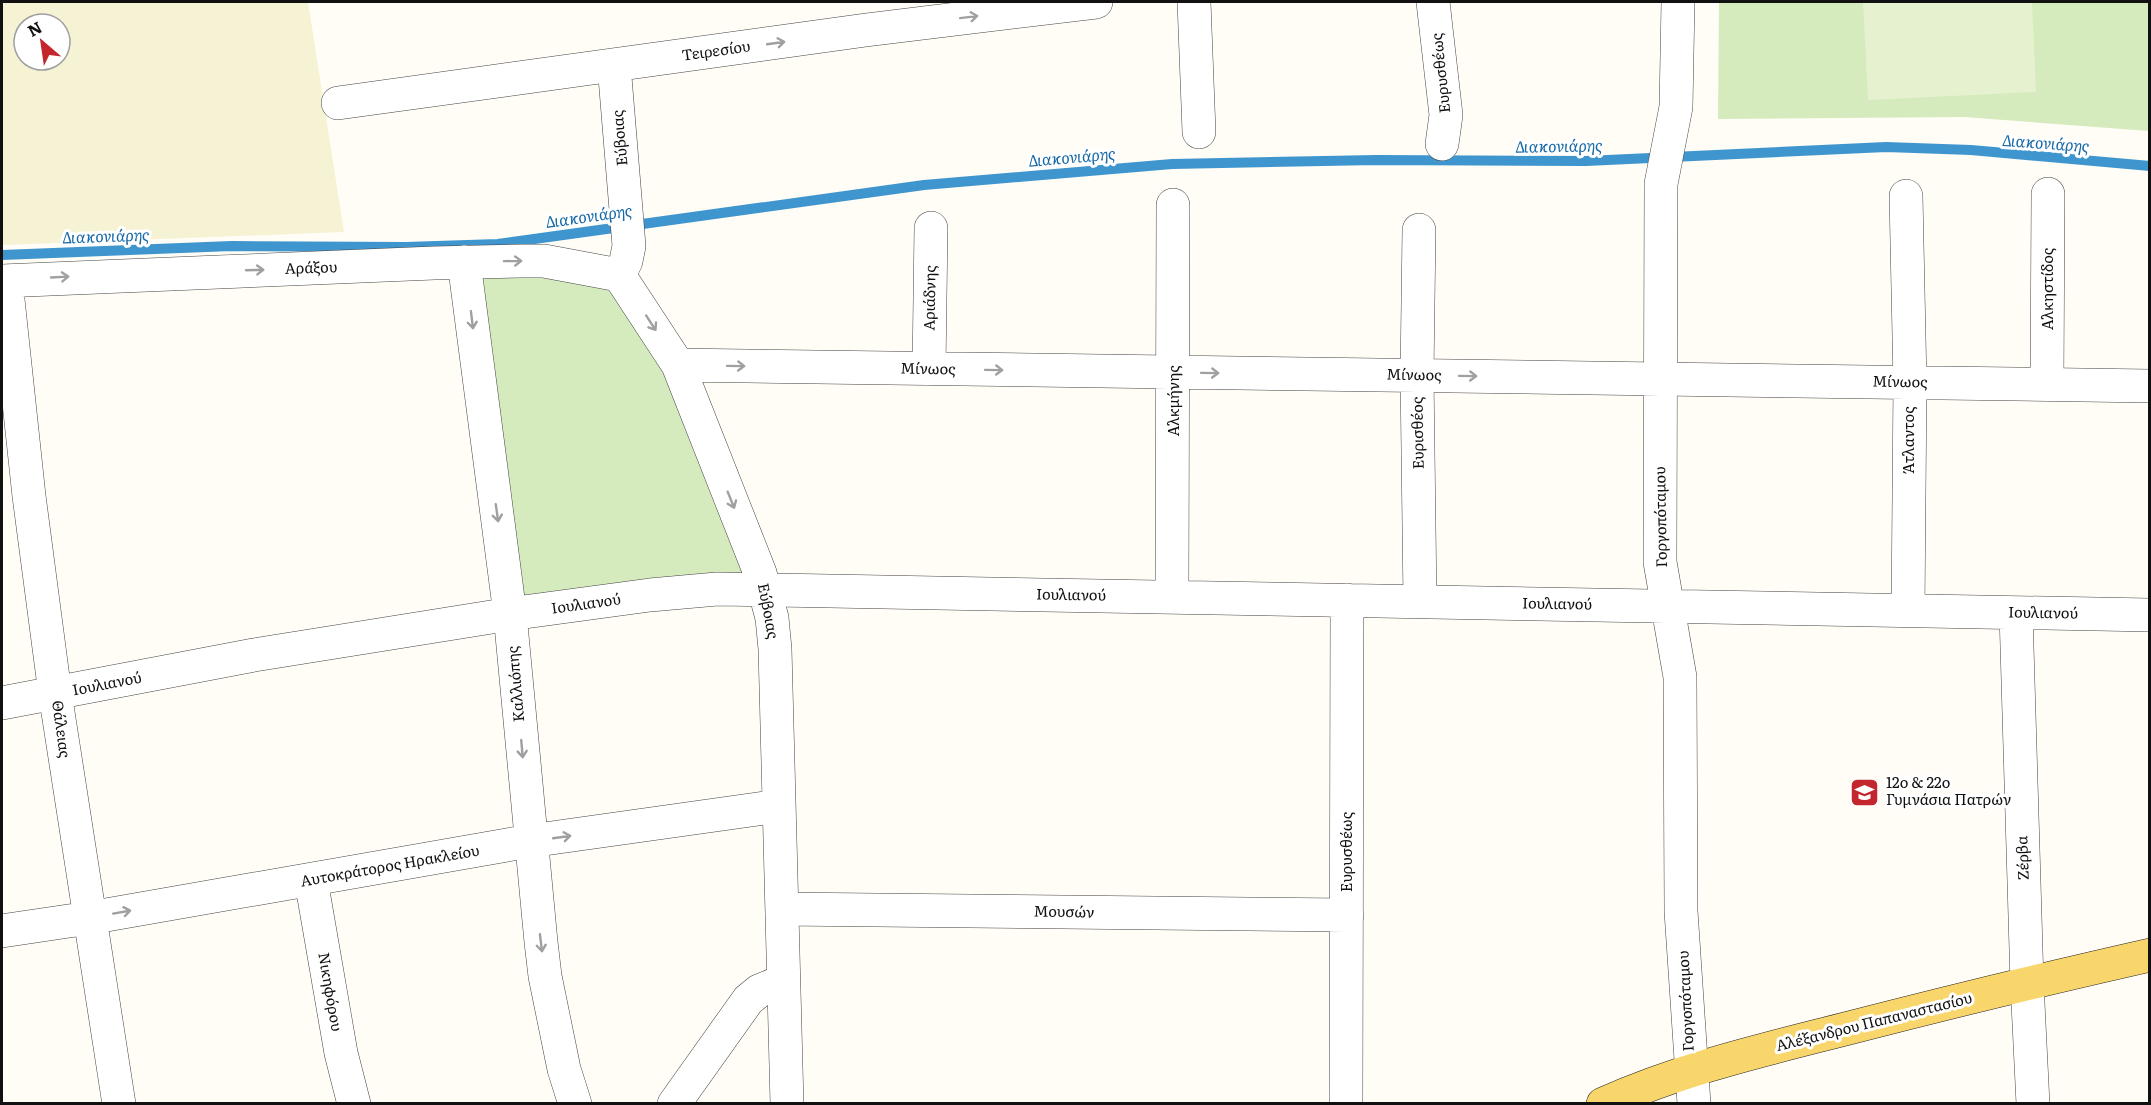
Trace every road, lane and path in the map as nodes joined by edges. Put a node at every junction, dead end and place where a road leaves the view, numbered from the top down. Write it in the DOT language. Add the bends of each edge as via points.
graph roads {
  1 [pos="1096,2"];
  2 [pos="1194,2"];
  3 [pos="1433,2"];
  4 [pos="1678,2"];
  5 [pos="614,65"];
  6 [pos="338,103"];
  7 [pos="1199,132"];
  8 [pos="1442,144"];
  9 [pos="2048,194"];
  10 [pos="1906,196"];
  11 [pos="1173,205"];
  12 [pos="931,228"];
  13 [pos="1419,230"];
  14 [pos="624,260"];
  15 [pos="464,262"];
  16 [pos="4,281"];
  17 [pos="678,365"];
  18 [pos="928,369"];
  19 [pos="1174,372"];
  20 [pos="1418,375"];
  21 [pos="1660,379"];
  22 [pos="1910,383"];
  23 [pos="2047,384"];
  24 [pos="2150,386"];
  25 [pos="15,497"];
  26 [pos="765,589"];
  27 [pos="1173,597"];
  28 [pos="1347,600"];
  29 [pos="1420,601"];
  30 [pos="1667,607"];
  31 [pos="1908,611"];
  32 [pos="2016,613"];
  33 [pos="510,614"];
  34 [pos="2150,615"];
  35 [pos="56,693"];
  36 [pos="2,703"];
  37 [pos="779,806"];
  38 [pos="530,841"];
  39 [pos="310,880"];
  40 [pos="782,909"];
  41 [pos="1347,915"];
  42 [pos="89,918"];
  43 [pos="2,931"];
  44 [pos="2150,955"];
  45 [pos="783,981"];
  46 [pos="2027,983"];
  47 [pos="1690,1070"];
  48 [pos="119,1104"];
  49 [pos="354,1104"];
  50 [pos="575,1104"];
  51 [pos="674,1104"];
  52 [pos="788,1104"];
  53 [pos="1346,1104"];
  54 [pos="1603,1104"];
  55 [pos="1694,1104"];
  56 [pos="2033,1104"];
  5 -- 1 [label="street, Τειρεσίου, one-way"];
  2 -- 7 [label="street"];
  3 -- 8 [label="street, Ευρυσθέως" via="1446,115"];
  4 -- 21 [label="street, Γοργοπόταμου" via="1676,107 1661,184"];
  5 -- 6 [label="street, Τειρεσίου"];
  5 -- 14 [label="street, Εύβοιας" via="625,201"];
  9 -- 23 [label="street, Αλκηστίδος"];
  10 -- 22 [label="street, Άτλαντος"];
  11 -- 19 [label="street, Αλκμήνης"];
  12 -- 18 [label="street, Αριάδνης"];
  13 -- 20 [label="street, Ευρισθέος"];
  15 -- 14 [label="street, Αράξου, one-way"];
  14 -- 17 [label="street, Εύβοιας, one-way"];
  16 -- 15 [label="street, Αράξου, one-way"];
  15 -- 33 [label="street, Καλλιόπης, one-way"];
  16 -- 25 [label="street, Θάλειας"];
  17 -- 18 [label="street, Μίνωος, one-way"];
  17 -- 26 [label="street, Εύβοιας, one-way"];
  18 -- 19 [label="street, Μίνωος, one-way"];
  19 -- 20 [label="street, Μίνωος, one-way"];
  19 -- 27 [label="street, Αλκμήνης"];
  20 -- 21 [label="street, Μίνωος, one-way"];
  20 -- 29 [label="street, Ευρισθέος"];
  21 -- 22 [label="street, Μίνωος"];
  21 -- 30 [label="street, Γοργοπόταμου" via="1660,562"];
  22 -- 23 [label="street, Μίνωος"];
  22 -- 31 [label="street, Άτλαντος"];
  23 -- 24 [label="street, Μίνωος"];
  25 -- 35 [label="street, Θάλειας"];
  26 -- 27 [label="street, Ιουλιανού"];
  26 -- 33 [label="street, Ιουλιανού" via="669,593"];
  26 -- 37 [label="street, Εύβοιας" via="775,649"];
  27 -- 28 [label="street, Ιουλιανού"];
  28 -- 29 [label="street, Ιουλιανού"];
  28 -- 41 [label="street, Ευρυσθέως"];
  29 -- 30 [label="street, Ιουλιανού"];
  30 -- 31 [label="street, Ιουλιανού"];
  30 -- 47 [label="street, Γοργοπόταμου" via="1680,677 1681,911"];
  31 -- 32 [label="street, Ιουλιανού"];
  32 -- 34 [label="street, Ιουλιανού"];
  32 -- 46 [label="street, Ζέρβα"];
  33 -- 35 [label="street, Ιουλιανού" via="254,655"];
  33 -- 38 [label="street, Καλλιόπης, one-way"];
  35 -- 36 [label="street, Ιουλιανού"];
  35 -- 42 [label="street, Θάλειας"];
  38 -- 37 [label="street, Αυτοκράτορος Ηρακλείου, one-way"];
  37 -- 40 [label="street, Εύβοιας"];
  38 -- 39 [label="street, Αυτοκράτορος Ηρακλείου"];
  38 -- 50 [label="street, Καλλιόπης, one-way" via="545,976"];
  42 -- 39 [label="street, Αυτοκράτορος Ηρακλείου, one-way"];
  39 -- 49 [label="street, Νικηφόρου"];
  40 -- 41 [label="street, Μουσών"];
  40 -- 45 [label="street, Εύβοιας"];
  41 -- 53 [label="street, Ευρυσθέως"];
  42 -- 43 [label="street, Αυτοκράτορος Ηρακλείου"];
  42 -- 48 [label="street, Θάλειας"];
  44 -- 46 [label="main road, Αλέξανδρου Παπαναστασίου"];
  45 -- 51 [label="street" via="748,1000"];
  45 -- 52 [label="street, Εύβοιας"];
  46 -- 47 [label="main road, Αλέξανδρου Παπαναστασίου"];
  46 -- 56 [label="street, Ζέρβα"];
  47 -- 54 [label="main road, Αλέξανδρου Παπαναστασίου"];
  47 -- 55 [label="street, Γοργοπόταμου"];
}
